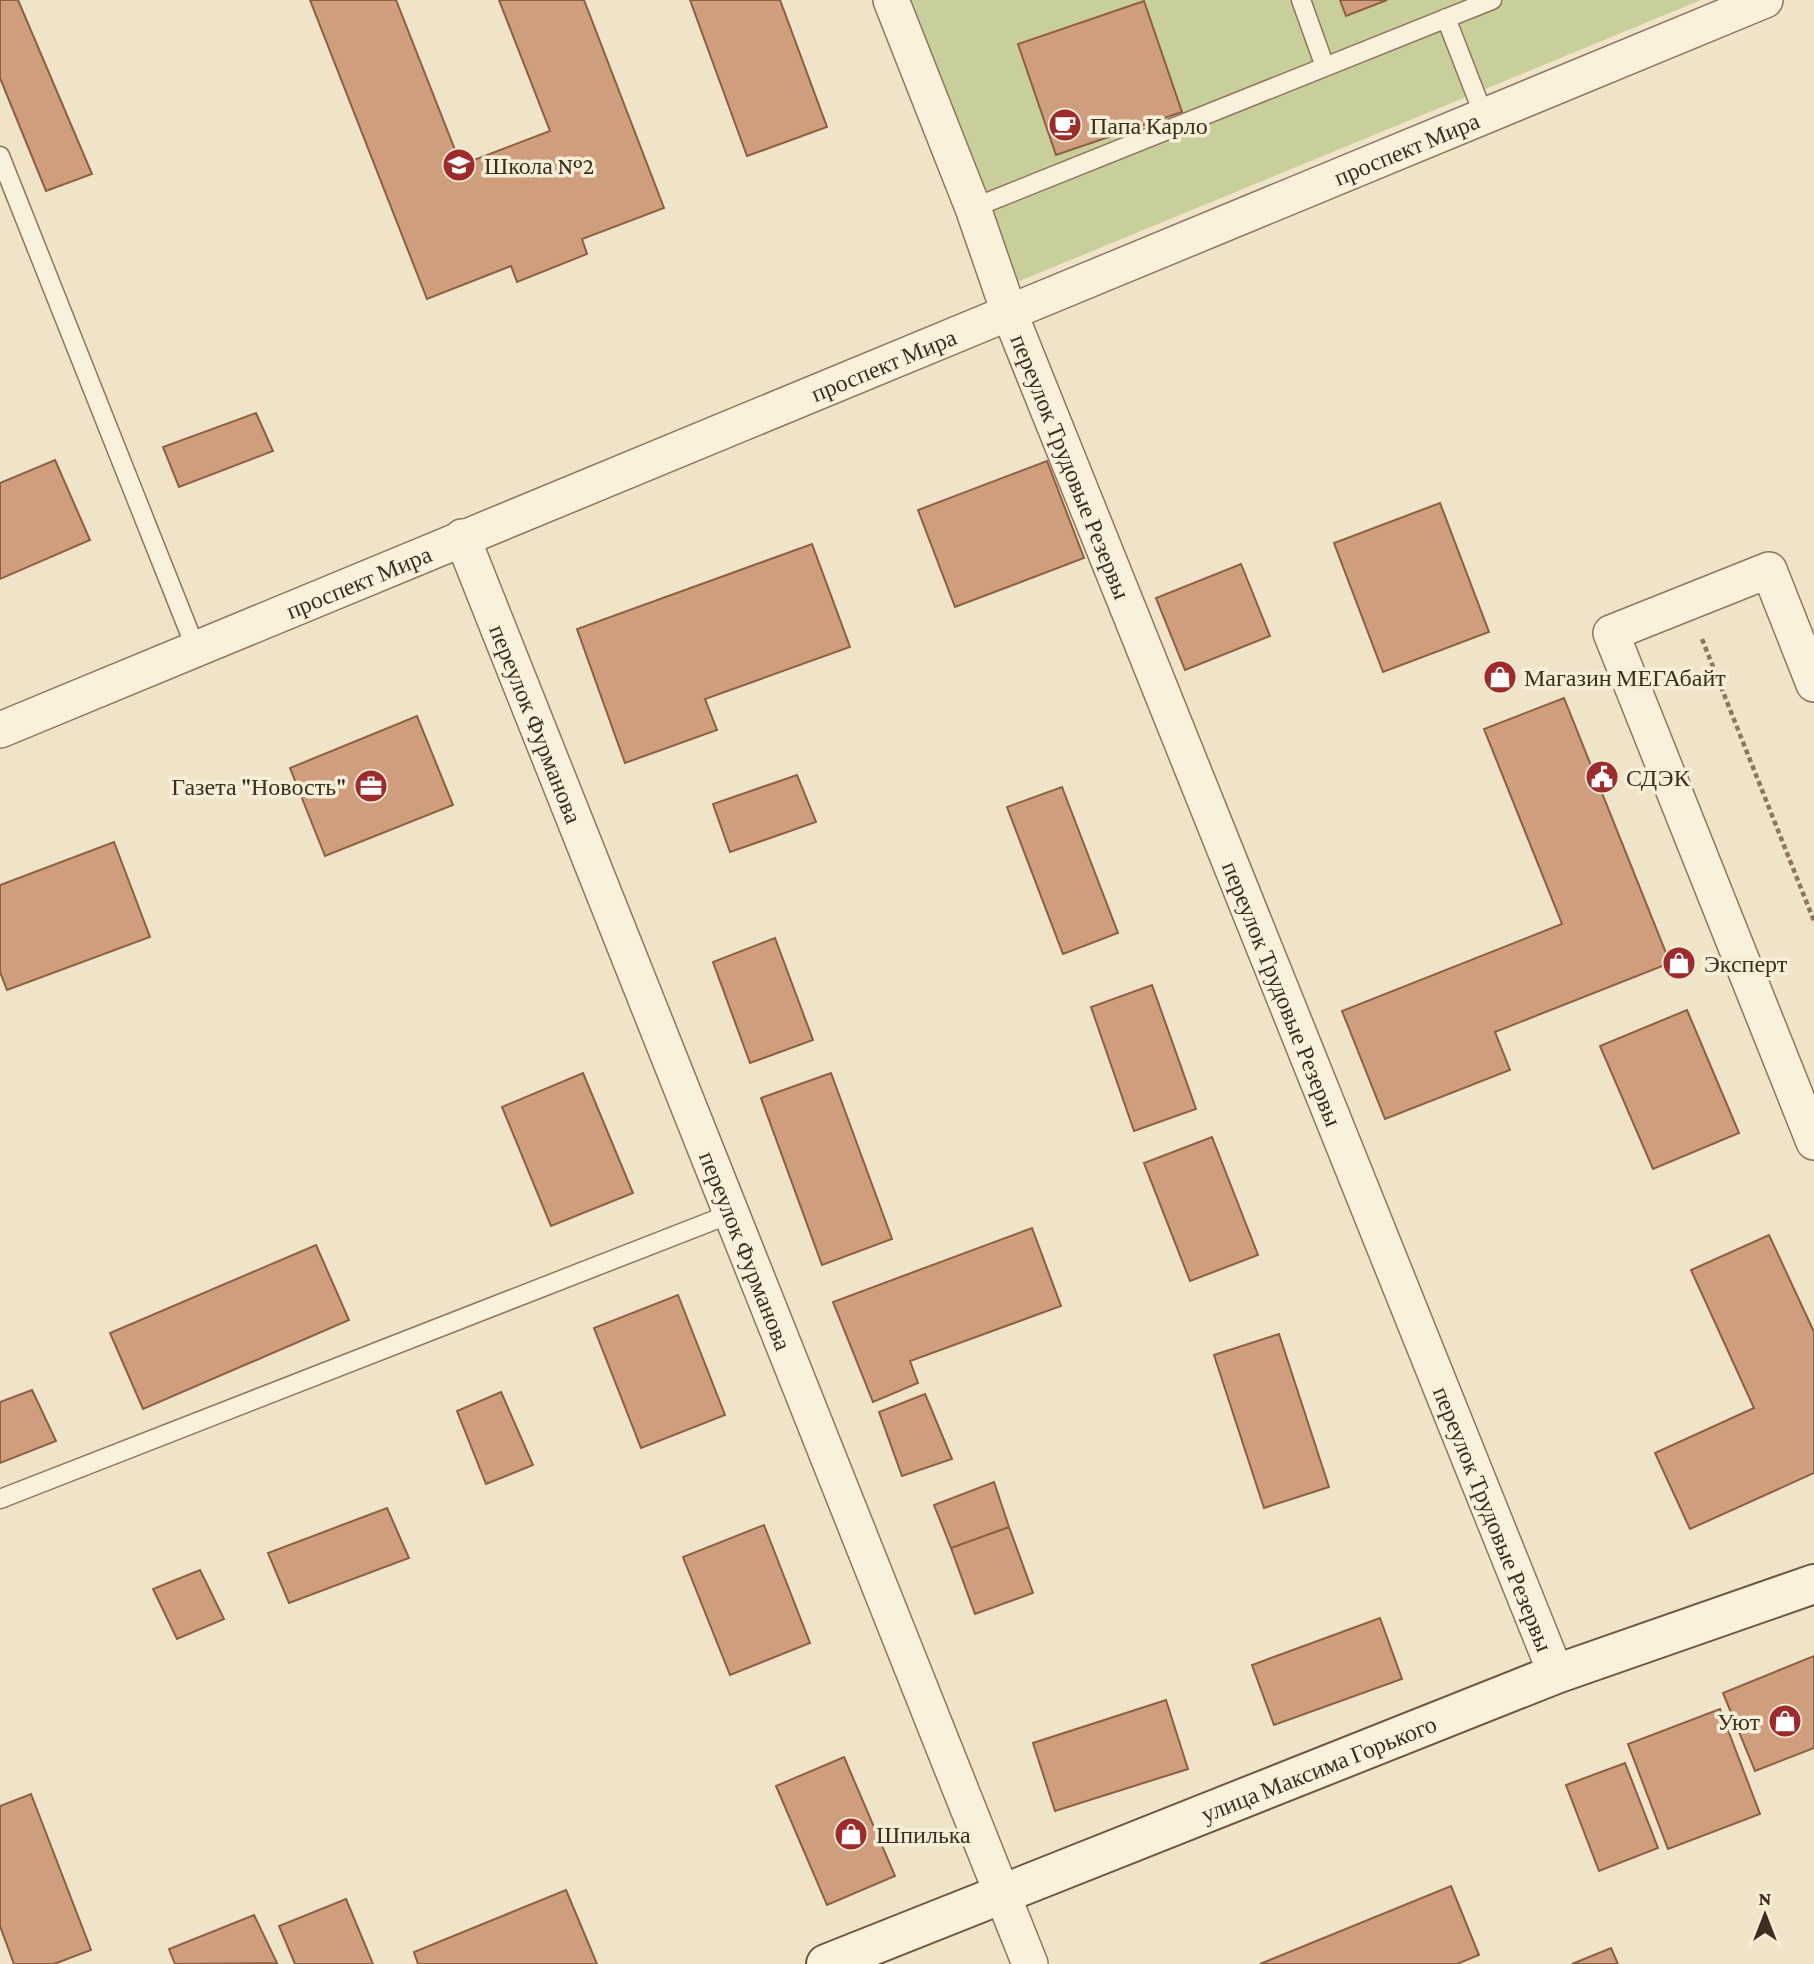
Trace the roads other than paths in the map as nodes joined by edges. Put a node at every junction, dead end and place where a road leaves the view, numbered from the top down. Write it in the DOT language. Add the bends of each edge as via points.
graph roads {
  1 [pos="891,0"];
  2 [pos="1301,0"];
  3 [pos="1492,0"];
  4 [pos="1765,0"];
  5 [pos="1446,18"];
  6 [pos="1324,64"];
  7 [pos="1484,116"];
  8 [pos="0,156"];
  9 [pos="973,208"];
  10 [pos="1009,312"];
  11 [pos="462,537"];
  12 [pos="196,649"];
  13 [pos="1814,684"];
  14 [pos="0,730"];
  15 [pos="1814,1143"];
  16 [pos="730,1214"];
  17 [pos="0,1499"];
  18 [pos="1814,1584"];
  19 [pos="1556,1674"];
  20 [pos="1001,1896"];
  21 [pos="826,1964"];
  22 [pos="1030,1964"];
  1 -- 9 [label="street, переулок Трудовые Резервы"];
  2 -- 6 [label="lane"];
  3 -- 5 [label="lane"];
  4 -- 7 [label="street, проспект Мира"];
  5 -- 6 [label="lane"];
  5 -- 7 [label="lane"];
  6 -- 9 [label="lane"];
  7 -- 10 [label="street, проспект Мира"];
  8 -- 12 [label="lane"];
  9 -- 10 [label="street, переулок Трудовые Резервы"];
  10 -- 11 [label="street, проспект Мира"];
  10 -- 19 [label="street, переулок Трудовые Резервы"];
  11 -- 12 [label="street, проспект Мира"];
  11 -- 16 [label="street, переулок Фурманова"];
  12 -- 14 [label="street, проспект Мира"];
  13 -- 15 [label="street" via="1769,570 1611,633"];
  16 -- 17 [label="lane"];
  16 -- 20 [label="street, переулок Фурманова"];
  18 -- 19 [label="main road, улица Максима Горького"];
  19 -- 20 [label="main road, улица Максима Горького"];
  20 -- 21 [label="main road, улица Максима Горького"];
  20 -- 22 [label="street, переулок Фурманова"];
}
